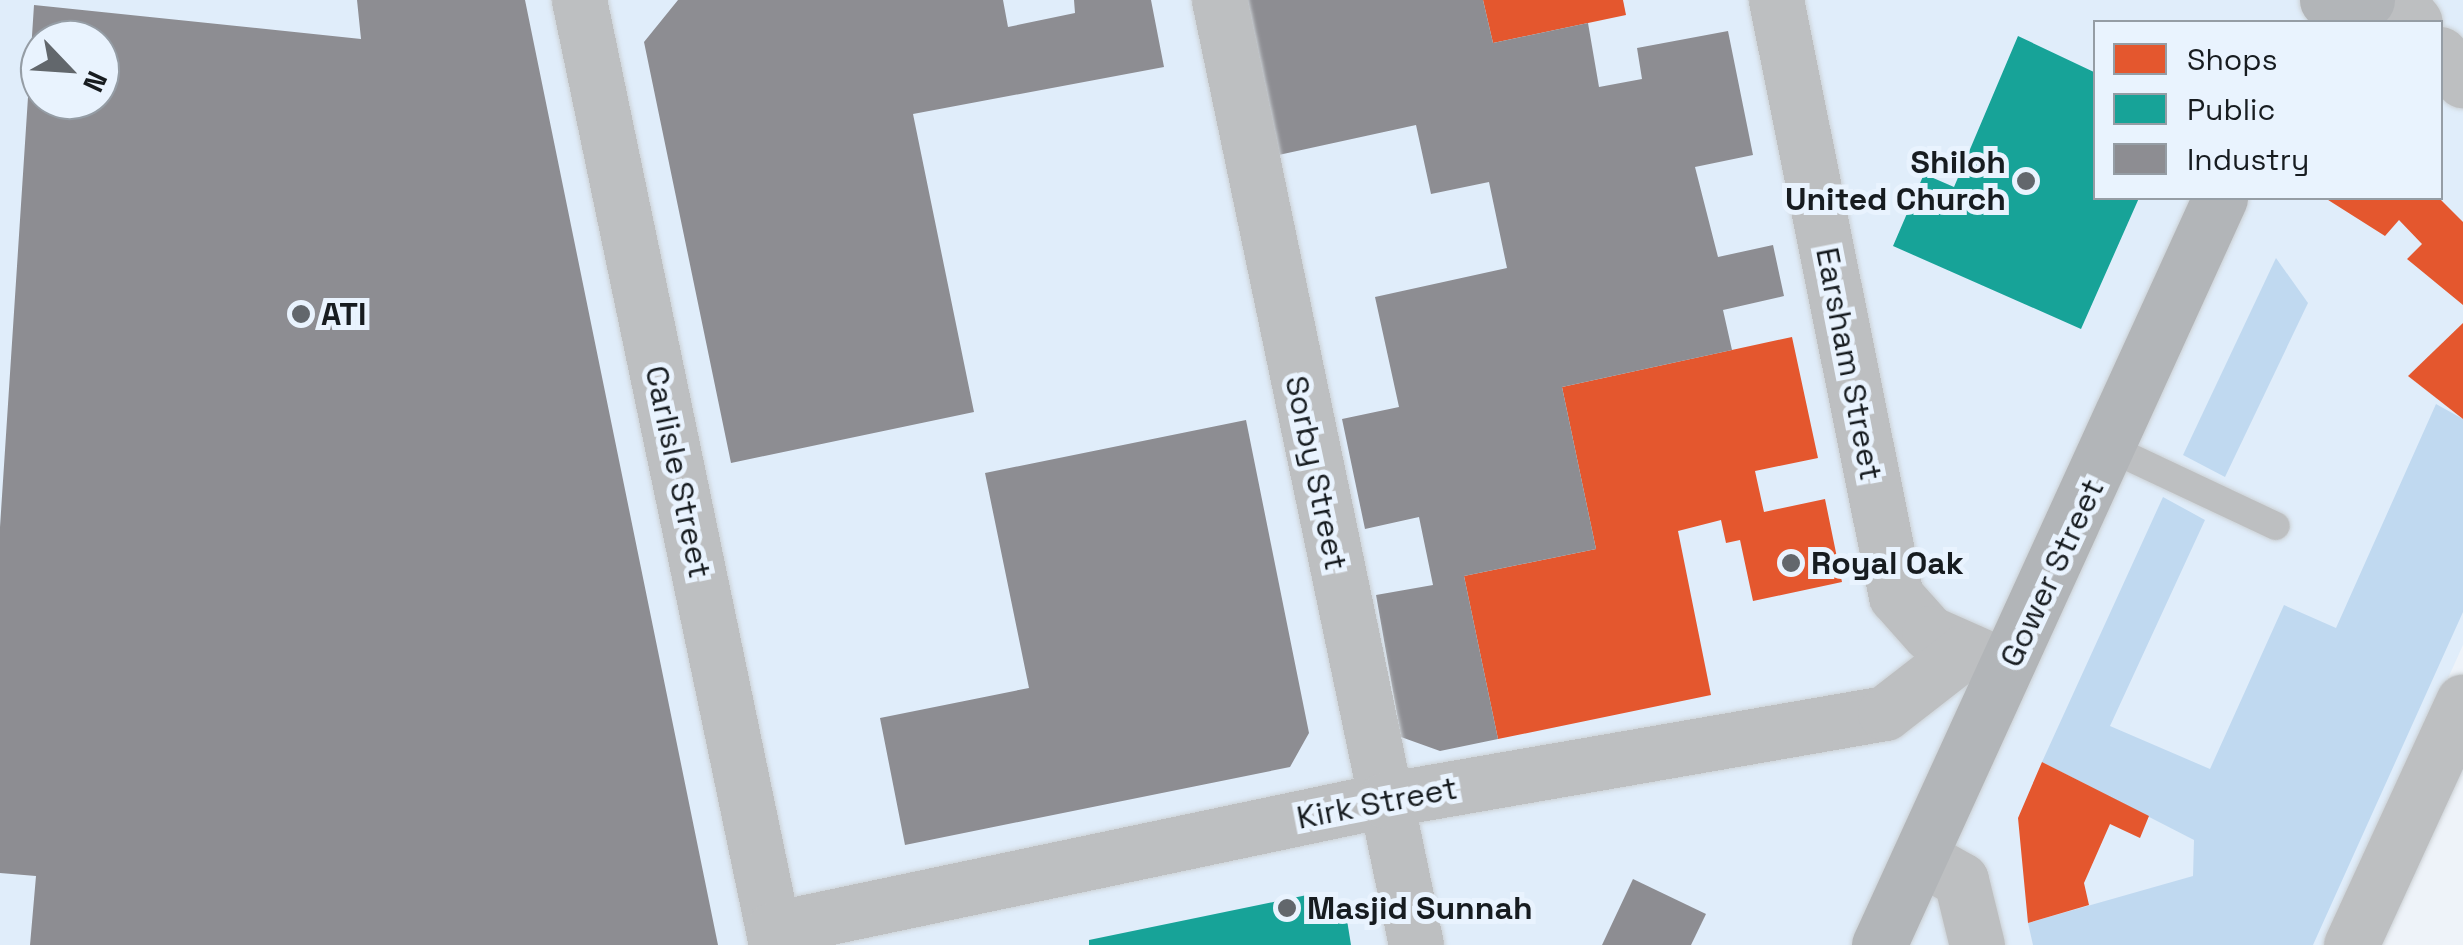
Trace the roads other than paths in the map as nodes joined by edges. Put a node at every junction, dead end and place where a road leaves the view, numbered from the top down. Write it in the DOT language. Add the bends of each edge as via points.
graph roads {
  1 [pos="579,0"];
  2 [pos="1219,0"];
  3 [pos="1776,0"];
  4 [pos="2327,0"];
  5 [pos="2367,0"];
  6 [pos="2398,0"];
  7 [pos="2413,20"];
  8 [pos="2443,57"];
  9 [pos="2463,80"];
  10 [pos="2219,200"];
  11 [pos="2110,448"];
  12 [pos="2276,526"];
  13 [pos="1987,659"];
  14 [pos="2463,702"];
  15 [pos="1384,800"];
  16 [pos="1920,857"];
  17 [pos="775,937"];
  18 [pos="1416,945"];
  19 [pos="1879,945"];
  20 [pos="1977,945"];
  21 [pos="2351,945"];
  1 -- 17 [label="street, Carlisle Street"];
  2 -- 15 [label="street, Sorby Street"];
  3 -- 13 [label="street, Earsham Street" via="1896,596 1929,632"];
  4 -- 5 [label="main road"];
  6 -- 7 [label="street"];
  8 -- 9 [label="street"];
  10 -- 11 [label="main road, Gower Street"];
  11 -- 12 [label="lane"];
  11 -- 13 [label="main road, Gower Street"];
  13 -- 15 [label="street, Kirk Street" via="1885,713"];
  13 -- 16 [label="main road, Gower Street"];
  14 -- 21 [label="street"];
  15 -- 17 [label="street, Kirk Street"];
  15 -- 18 [label="street, Sorby Street"];
  16 -- 19 [label="main road, Gower Street"];
  16 -- 20 [label="street" via="1962,880"];
}
